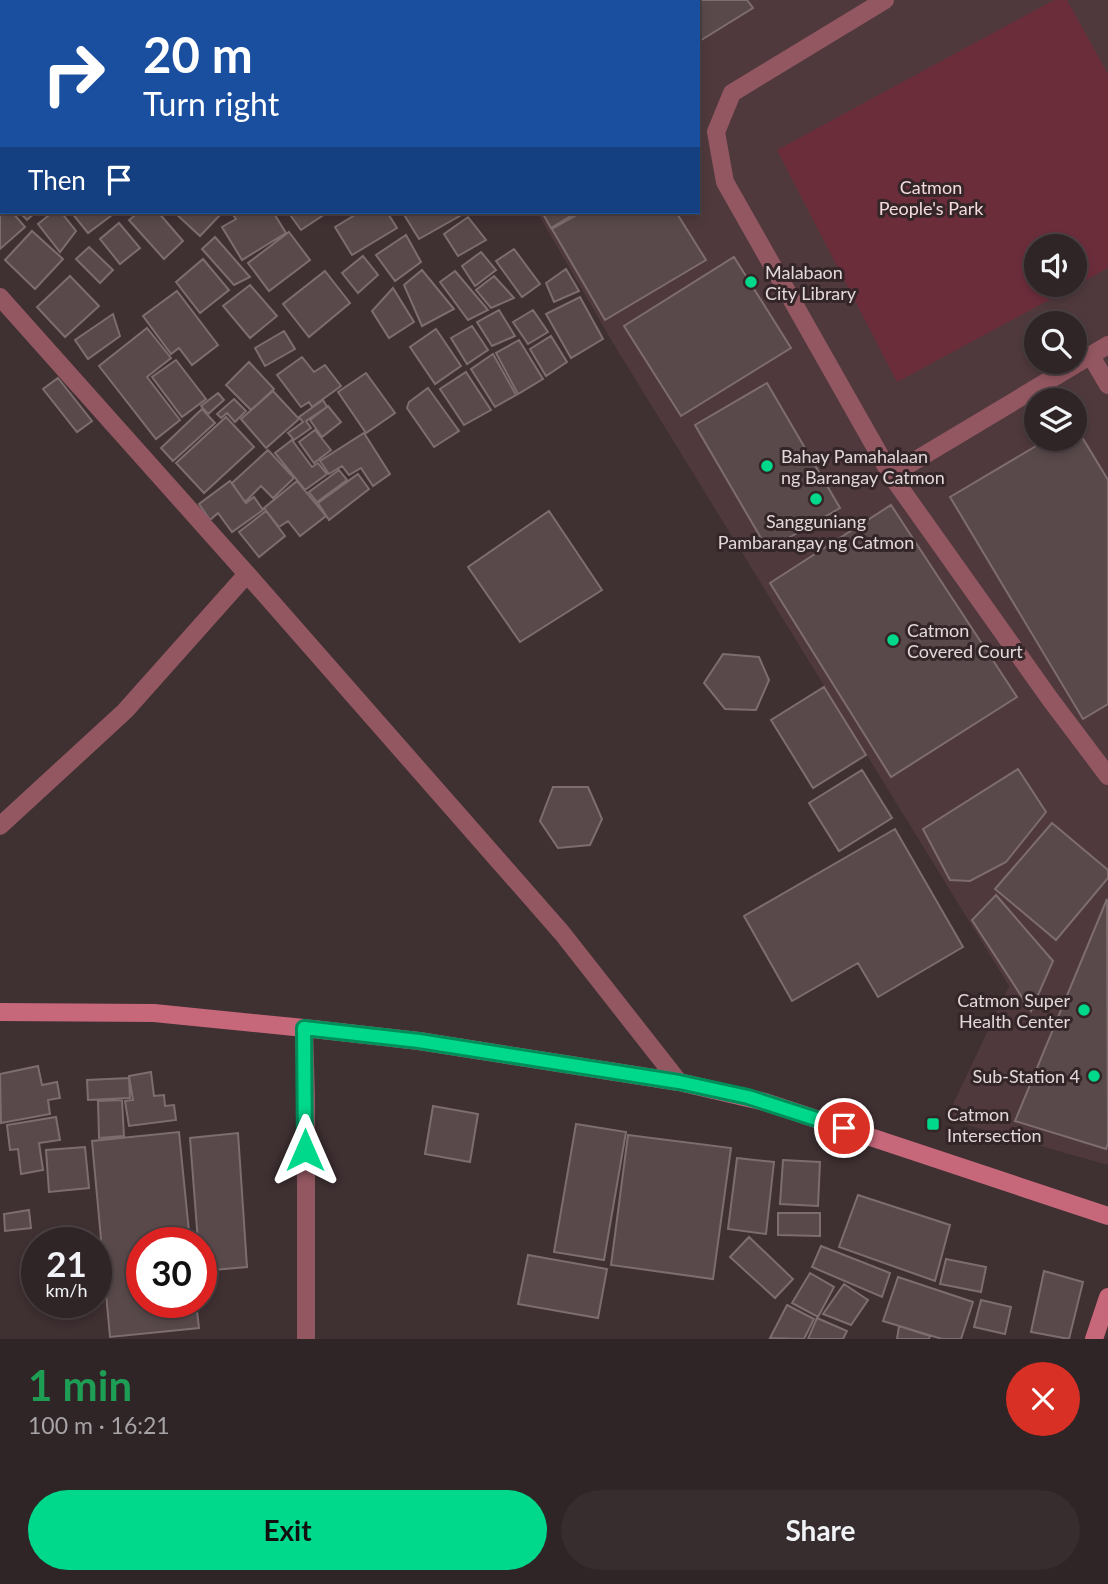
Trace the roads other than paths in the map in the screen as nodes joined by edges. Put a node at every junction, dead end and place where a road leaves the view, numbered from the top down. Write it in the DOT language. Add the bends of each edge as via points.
graph roads {
  1 [pos="885,0"];
  2 [pos="0,298"];
  3 [pos="1108,345"];
  4 [pos="1091,356"];
  5 [pos="1108,385"];
  6 [pos="891,475"];
  7 [pos="247,574"];
  8 [pos="1108,776"];
  9 [pos="0,826"];
  10 [pos="0,1012"];
  11 [pos="304,1028"];
  12 [pos="679,1082"];
  13 [pos="1108,1216"];
  14 [pos="1108,1297"];
  15 [pos="306,1339"];
  16 [pos="1094,1339"];
  1 -- 6 [label="street" via="732,93 716,132 725,182"];
  2 -- 7 [label="street"];
  3 -- 4 [label="street"];
  4 -- 5 [label="street"];
  4 -- 6 [label="street"];
  6 -- 8 [label="street"];
  7 -- 9 [label="street" via="125,711"];
  7 -- 12 [label="street" via="562,933"];
  10 -- 11 [label="main road" via="154,1013"];
  11 -- 12 [label="main road" via="419,1041"];
  11 -- 15 [label="street"];
  12 -- 13 [label="main road" via="765,1102"];
  14 -- 16 [label="main road"];
}
